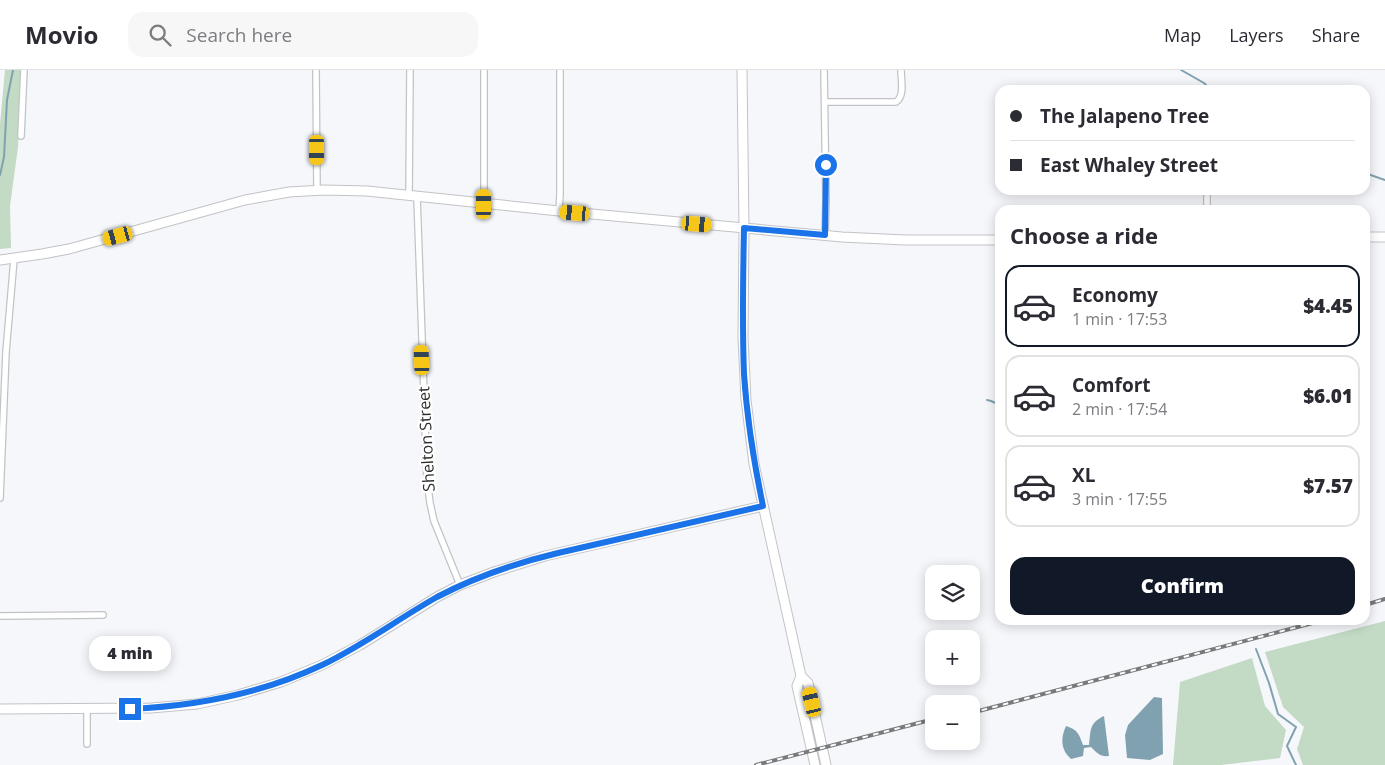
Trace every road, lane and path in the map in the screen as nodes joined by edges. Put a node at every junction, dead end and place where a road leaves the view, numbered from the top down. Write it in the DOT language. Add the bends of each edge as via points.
graph roads {
  1 [pos="24,70"];
  2 [pos="316,70"];
  3 [pos="410,70"];
  4 [pos="484,70"];
  5 [pos="560,70"];
  6 [pos="742,70"];
  7 [pos="824,70"];
  8 [pos="901,70"];
  9 [pos="825,102"];
  10 [pos="21,136"];
  11 [pos="317,190"];
  12 [pos="413,196"];
  13 [pos="484,204"];
  14 [pos="559,211"];
  15 [pos="744,228"];
  16 [pos="825,235"];
  17 [pos="1385,236"];
  18 [pos="1370,237"];
  19 [pos="995,240"];
  20 [pos="14,258"];
  21 [pos="0,260"];
  22 [pos="0,498"];
  23 [pos="763,506"];
  24 [pos="460,585"];
  25 [pos="103,615"];
  26 [pos="0,616"];
  27 [pos="801,676"];
  28 [pos="87,709"];
  29 [pos="0,710"];
  30 [pos="87,744"];
  31 [pos="815,765"];
  32 [pos="826,765"];
  1 -- 10 [label="street"];
  2 -- 11 [label="street"];
  3 -- 12 [label="street, Shelton Street"];
  4 -- 13 [label="street"];
  5 -- 14 [label="street"];
  6 -- 15 [label="main road"];
  7 -- 9 [label="street"];
  8 -- 9 [label="street" via="901,95 896,102"];
  9 -- 16 [label="street"];
  11 -- 12 [label="main road"];
  11 -- 20 [label="main road" via="246,200 78,246"];
  12 -- 13 [label="main road"];
  12 -- 24 [label="street, Shelton Street" via="426,479 434,521"];
  13 -- 14 [label="main road"];
  14 -- 15 [label="main road"];
  15 -- 16 [label="main road"];
  15 -- 23 [label="main road" via="744,375 751,444"];
  16 -- 19 [label="main road" via="906,240"];
  17 -- 18 [label="main road"];
  20 -- 21 [label="main road"];
  20 -- 22 [label="street"];
  23 -- 24 [label="main road" via="545,556"];
  23 -- 27 [label="main road"];
  24 -- 28 [label="main road" via="341,656 274,685 187,705"];
  25 -- 26 [label="street"];
  27 -- 31 [label="main road" via="797,686"];
  27 -- 32 [label="main road" via="808,683"];
  28 -- 29 [label="main road"];
  28 -- 30 [label="street"];
}
